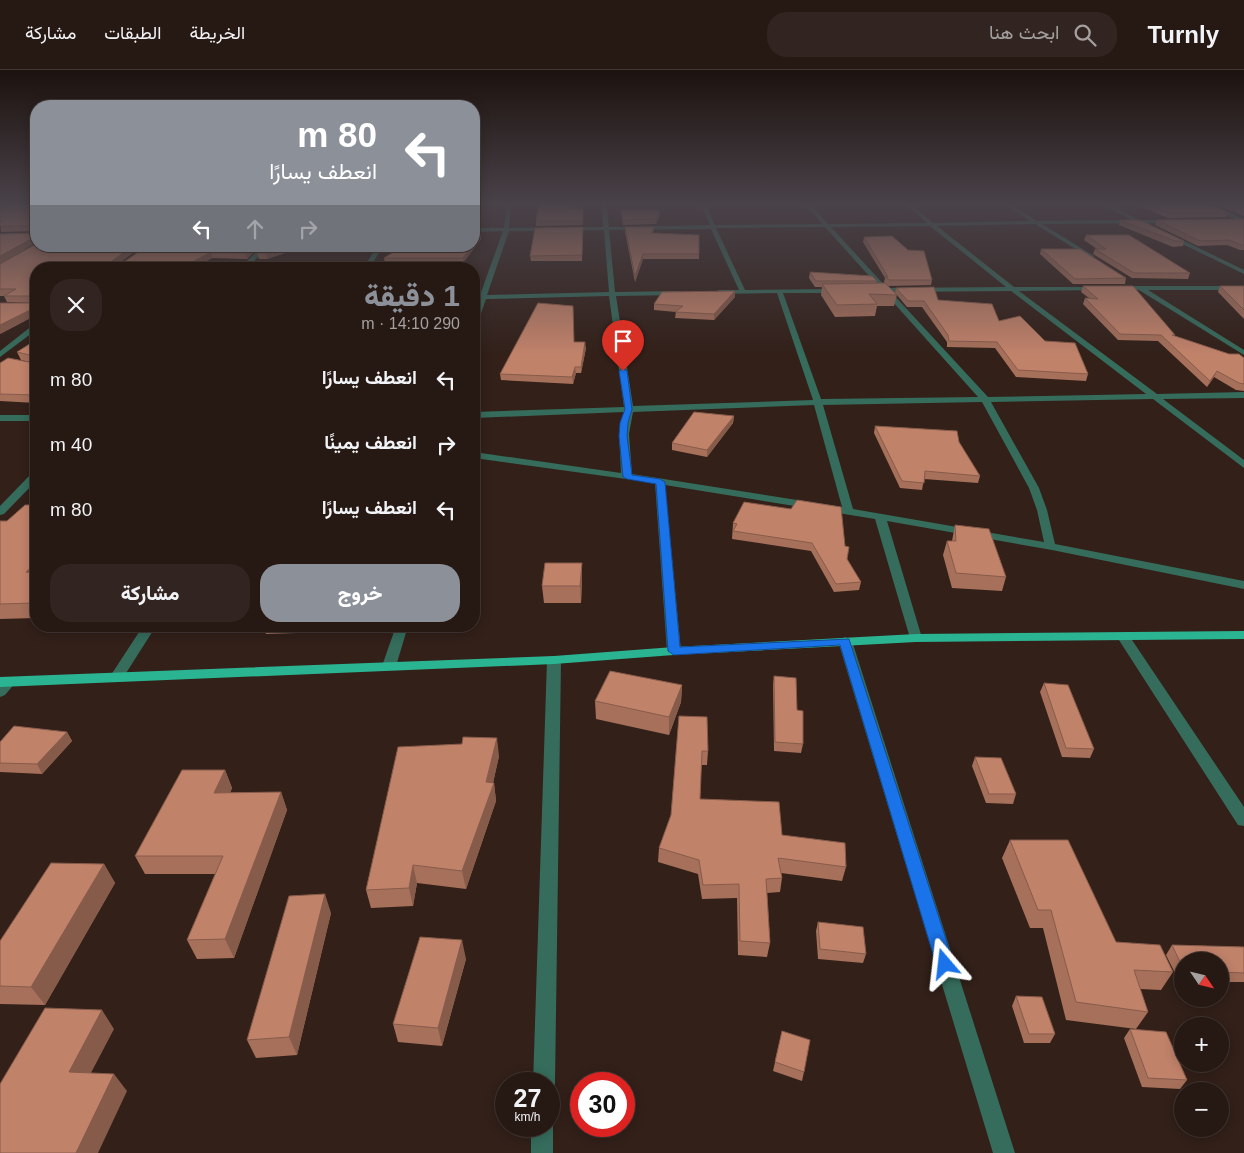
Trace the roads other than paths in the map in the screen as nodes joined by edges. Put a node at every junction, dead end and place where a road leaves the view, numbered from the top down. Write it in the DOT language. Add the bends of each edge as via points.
graph roads {
  1 [pos="498,254"];
  2 [pos="608,254"];
  3 [pos="725,254"];
  4 [pos="850,254"];
  5 [pos="968,254"];
  6 [pos="1086,254"];
  7 [pos="1206,254"];
  8 [pos="1101,263"];
  9 [pos="1244,272"];
  10 [pos="1125,278"];
  11 [pos="1011,288"];
  12 [pos="1104,288"];
  13 [pos="1113,288"];
  14 [pos="1141,288"];
  15 [pos="1244,288"];
  16 [pos="846,290"];
  17 [pos="865,290"];
  18 [pos="884,290"];
  19 [pos="687,292"];
  20 [pos="715,292"];
  21 [pos="743,292"];
  22 [pos="779,292"];
  23 [pos="612,293"];
  24 [pos="482,297"];
  25 [pos="480,303"];
  26 [pos="30,332"];
  27 [pos="1244,353"];
  28 [pos="0,355"];
  29 [pos="0,359"];
  30 [pos="9,361"];
  31 [pos="1244,396"];
  32 [pos="1158,397"];
  33 [pos="986,399"];
  34 [pos="818,403"];
  35 [pos="628,409"];
  36 [pos="480,415"];
  37 [pos="0,418"];
  38 [pos="30,418"];
  39 [pos="480,456"];
  40 [pos="1244,465"];
  41 [pos="627,477"];
  42 [pos="30,481"];
  43 [pos="660,482"];
  44 [pos="848,509"];
  45 [pos="0,512"];
  46 [pos="880,516"];
  47 [pos="1050,546"];
  48 [pos="1244,585"];
  49 [pos="146,632"];
  50 [pos="400,632"];
  51 [pos="1244,635"];
  52 [pos="1123,637"];
  53 [pos="916,638"];
  54 [pos="845,641"];
  55 [pos="674,651"];
  56 [pos="554,660"];
  57 [pos="389,666"];
  58 [pos="116,678"];
  59 [pos="3,685"];
  60 [pos="1244,820"];
  61 [pos="544,1072"];
  62 [pos="542,1137"];
  63 [pos="542,1153"];
  64 [pos="1004,1153"];
  1 -- 24 [label="street"];
  2 -- 23 [label="street"];
  3 -- 21 [label="street"];
  4 -- 18 [label="street"];
  5 -- 11 [label="street"];
  6 -- 8 [label="street"];
  7 -- 9 [label="street"];
  10 -- 14 [label="street"];
  11 -- 12 [label="street"];
  11 -- 18 [label="street"];
  11 -- 32 [label="street"];
  13 -- 14 [label="street"];
  14 -- 15 [label="street"];
  14 -- 27 [label="street"];
  16 -- 22 [label="street"];
  17 -- 18 [label="street"];
  18 -- 33 [label="street"];
  19 -- 23 [label="street"];
  20 -- 21 [label="street"];
  21 -- 22 [label="street"];
  22 -- 34 [label="street"];
  23 -- 24 [label="street"];
  23 -- 35 [label="street"];
  24 -- 25 [label="street"];
  26 -- 28 [label="street"];
  29 -- 30 [label="street"];
  31 -- 32 [label="street"];
  32 -- 33 [label="street"];
  32 -- 40 [label="street"];
  33 -- 34 [label="street"];
  33 -- 47 [label="street" via="1034,488"];
  34 -- 35 [label="street"];
  34 -- 44 [label="street"];
  35 -- 36 [label="street"];
  35 -- 41 [label="street" via="623,436"];
  37 -- 38 [label="street"];
  39 -- 41 [label="street"];
  41 -- 43 [label="street"];
  42 -- 45 [label="street"];
  43 -- 44 [label="street"];
  43 -- 55 [label="street"];
  44 -- 46 [label="street"];
  46 -- 47 [label="street"];
  46 -- 53 [label="street"];
  47 -- 48 [label="street"];
  49 -- 58 [label="street"];
  50 -- 57 [label="street"];
  51 -- 52 [label="main road"];
  52 -- 53 [label="main road"];
  52 -- 60 [label="street"];
  53 -- 54 [label="main road"];
  54 -- 55 [label="main road"];
  54 -- 64 [label="street"];
  55 -- 56 [label="main road"];
  56 -- 57 [label="main road"];
  56 -- 61 [label="street"];
  57 -- 58 [label="main road"];
  58 -- 59 [label="main road"];
  62 -- 63 [label="street"];
}
